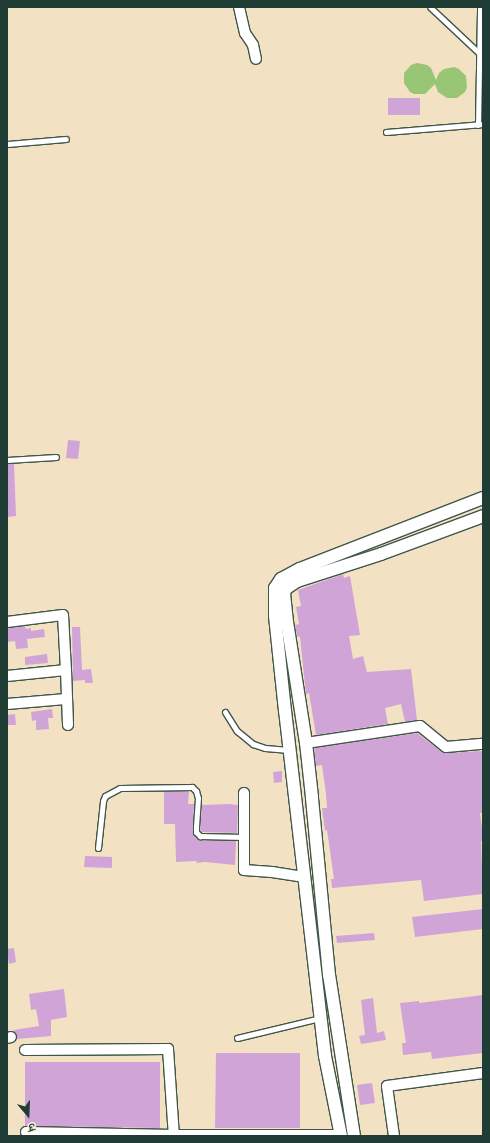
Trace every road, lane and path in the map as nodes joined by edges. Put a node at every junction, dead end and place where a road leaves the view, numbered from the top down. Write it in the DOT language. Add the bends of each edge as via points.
graph roads {
  1 [pos="239,7"];
  2 [pos="430,7"];
  3 [pos="480,7"];
  4 [pos="480,54"];
  5 [pos="256,59"];
  6 [pos="480,124"];
  7 [pos="386,132"];
  8 [pos="66,139"];
  9 [pos="7,144"];
  10 [pos="56,457"];
  11 [pos="7,460"];
  12 [pos="483,498"];
  13 [pos="483,516"];
  14 [pos="7,622"];
  15 [pos="66,670"];
  16 [pos="7,676"];
  17 [pos="66,699"];
  18 [pos="7,704"];
  19 [pos="225,712"];
  20 [pos="68,725"];
  21 [pos="306,743"];
  22 [pos="483,744"];
  23 [pos="290,750"];
  24 [pos="244,793"];
  25 [pos="312,797"];
  26 [pos="295,799"];
  27 [pos="244,837"];
  28 [pos="98,848"];
  29 [pos="304,877"];
  30 [pos="321,1017"];
  31 [pos="237,1038"];
  32 [pos="24,1050"];
  33 [pos="483,1073"];
  34 [pos="26,1132"];
  35 [pos="174,1136"];
  36 [pos="341,1136"];
  37 [pos="354,1136"];
  38 [pos="394,1136"];
  1 -- 5 [label="street" via="245,33 254,45"];
  2 -- 4 [label="lane"];
  3 -- 4 [label="lane"];
  4 -- 6 [label="lane"];
  6 -- 7 [label="lane"];
  8 -- 9 [label="lane"];
  10 -- 11 [label="lane"];
  12 -- 23 [label="street" via="327,558 281,579 275,588 274,597"];
  13 -- 21 [label="street" via="381,554 297,581 285,589 287,622"];
  14 -- 15 [label="street" via="64,615"];
  15 -- 16 [label="street"];
  15 -- 17 [label="street"];
  17 -- 18 [label="street"];
  17 -- 20 [label="street"];
  19 -- 23 [label="lane" via="237,731 253,744 265,748"];
  21 -- 22 [label="street" via="420,726 446,747"];
  21 -- 25 [label="street"];
  23 -- 26 [label="street"];
  24 -- 27 [label="street"];
  25 -- 26 [label="street"];
  25 -- 37 [label="street" via="329,975"];
  26 -- 29 [label="street"];
  27 -- 28 [label="lane" via="200,836 196,832 198,798 192,788 120,788 105,796"];
  27 -- 29 [label="street" via="244,870"];
  29 -- 30 [label="street"];
  30 -- 31 [label="lane"];
  30 -- 36 [label="street" via="325,1056"];
  32 -- 35 [label="street" via="168,1049"];
  33 -- 38 [label="street" via="387,1086"];
  34 -- 35 [label="street"];
  35 -- 36 [label="street"];
}
